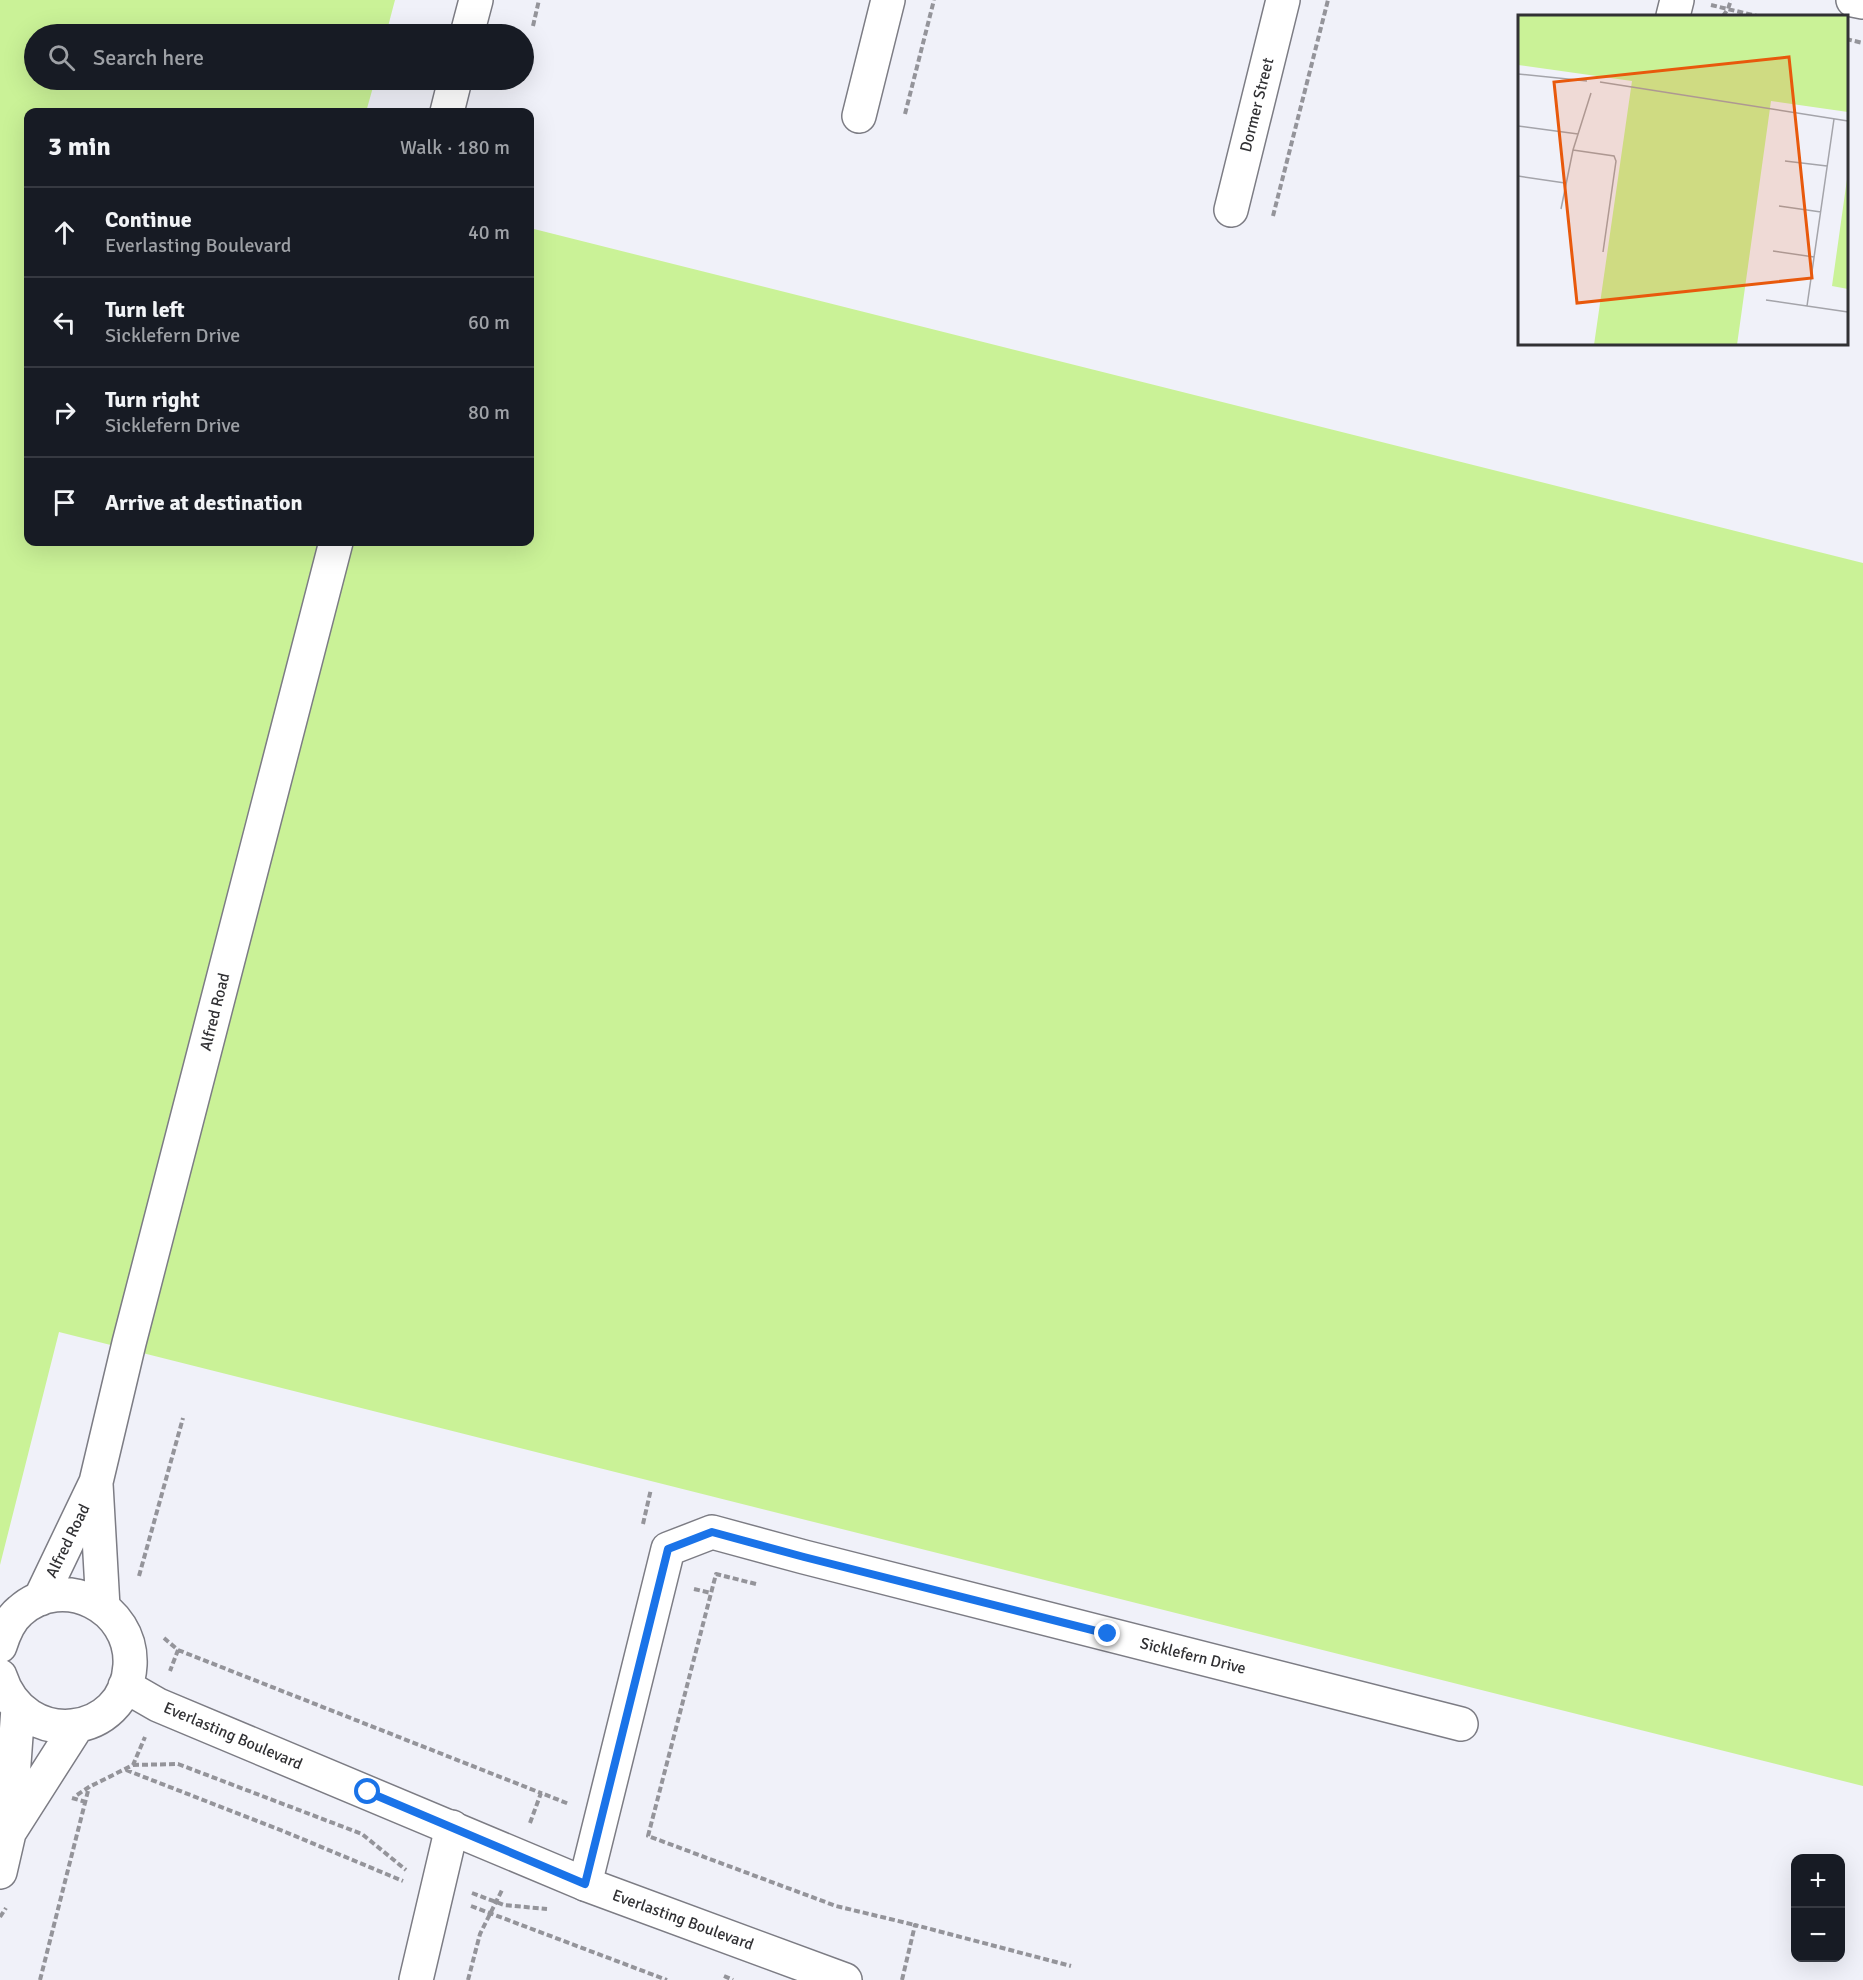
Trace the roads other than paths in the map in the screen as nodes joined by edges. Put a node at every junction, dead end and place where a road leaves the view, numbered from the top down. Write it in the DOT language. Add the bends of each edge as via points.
graph roads {
  1 [pos="476,0"];
  2 [pos="888,0"];
  3 [pos="1283,0"];
  4 [pos="1677,0"];
  5 [pos="1853,0"];
  6 [pos="1863,3"];
  7 [pos="1672,15"];
  8 [pos="470,24"];
  9 [pos="452,90"];
  10 [pos="448,108"];
  11 [pos="859,116"];
  12 [pos="1231,210"];
  13 [pos="335,546"];
  14 [pos="96,1482"];
  15 [pos="40,1599"];
  16 [pos="103,1607"];
  17 [pos="0,1646"];
  18 [pos="0,1677"];
  19 [pos="125,1686"];
  20 [pos="18,1708"];
  21 [pos="1461,1724"];
  22 [pos="77,1726"];
  23 [pos="452,1827"];
  24 [pos="9,1833"];
  25 [pos="0,1872"];
  26 [pos="585,1884"];
  27 [pos="416,1980"];
  28 [pos="845,1980"];
  1 -- 8 [label="street"];
  2 -- 11 [label="street"];
  3 -- 12 [label="street, Dormer Street"];
  4 -- 7 [label="street"];
  5 -- 6 [label="street"];
  9 -- 10 [label="street"];
  13 -- 14 [label="street, Alfred Road"];
  14 -- 15 [label="street, Alfred Road"];
  14 -- 16 [label="street, Alfred Road"];
  15 -- 16 [label="street" via="61,1594 83,1597"];
  15 -- 17 [label="street" via="20,1610 6,1628"];
  16 -- 19 [label="street" via="119,1623 128,1643 130,1665"];
  18 -- 20 [label="street" via="4,1691"];
  19 -- 22 [label="street" via="114,1705"];
  19 -- 23 [label="street, Everlasting Boulevard" via="159,1705"];
  20 -- 22 [label="street" via="35,1720 56,1727"];
  20 -- 24 [label="street"];
  21 -- 26 [label="street, Sicklefern Drive" via="712,1532 668,1549"];
  22 -- 24 [label="street"];
  23 -- 26 [label="street, Everlasting Boulevard"];
  23 -- 27 [label="street"];
  24 -- 25 [label="street"];
  26 -- 28 [label="street, Everlasting Boulevard"];
}
